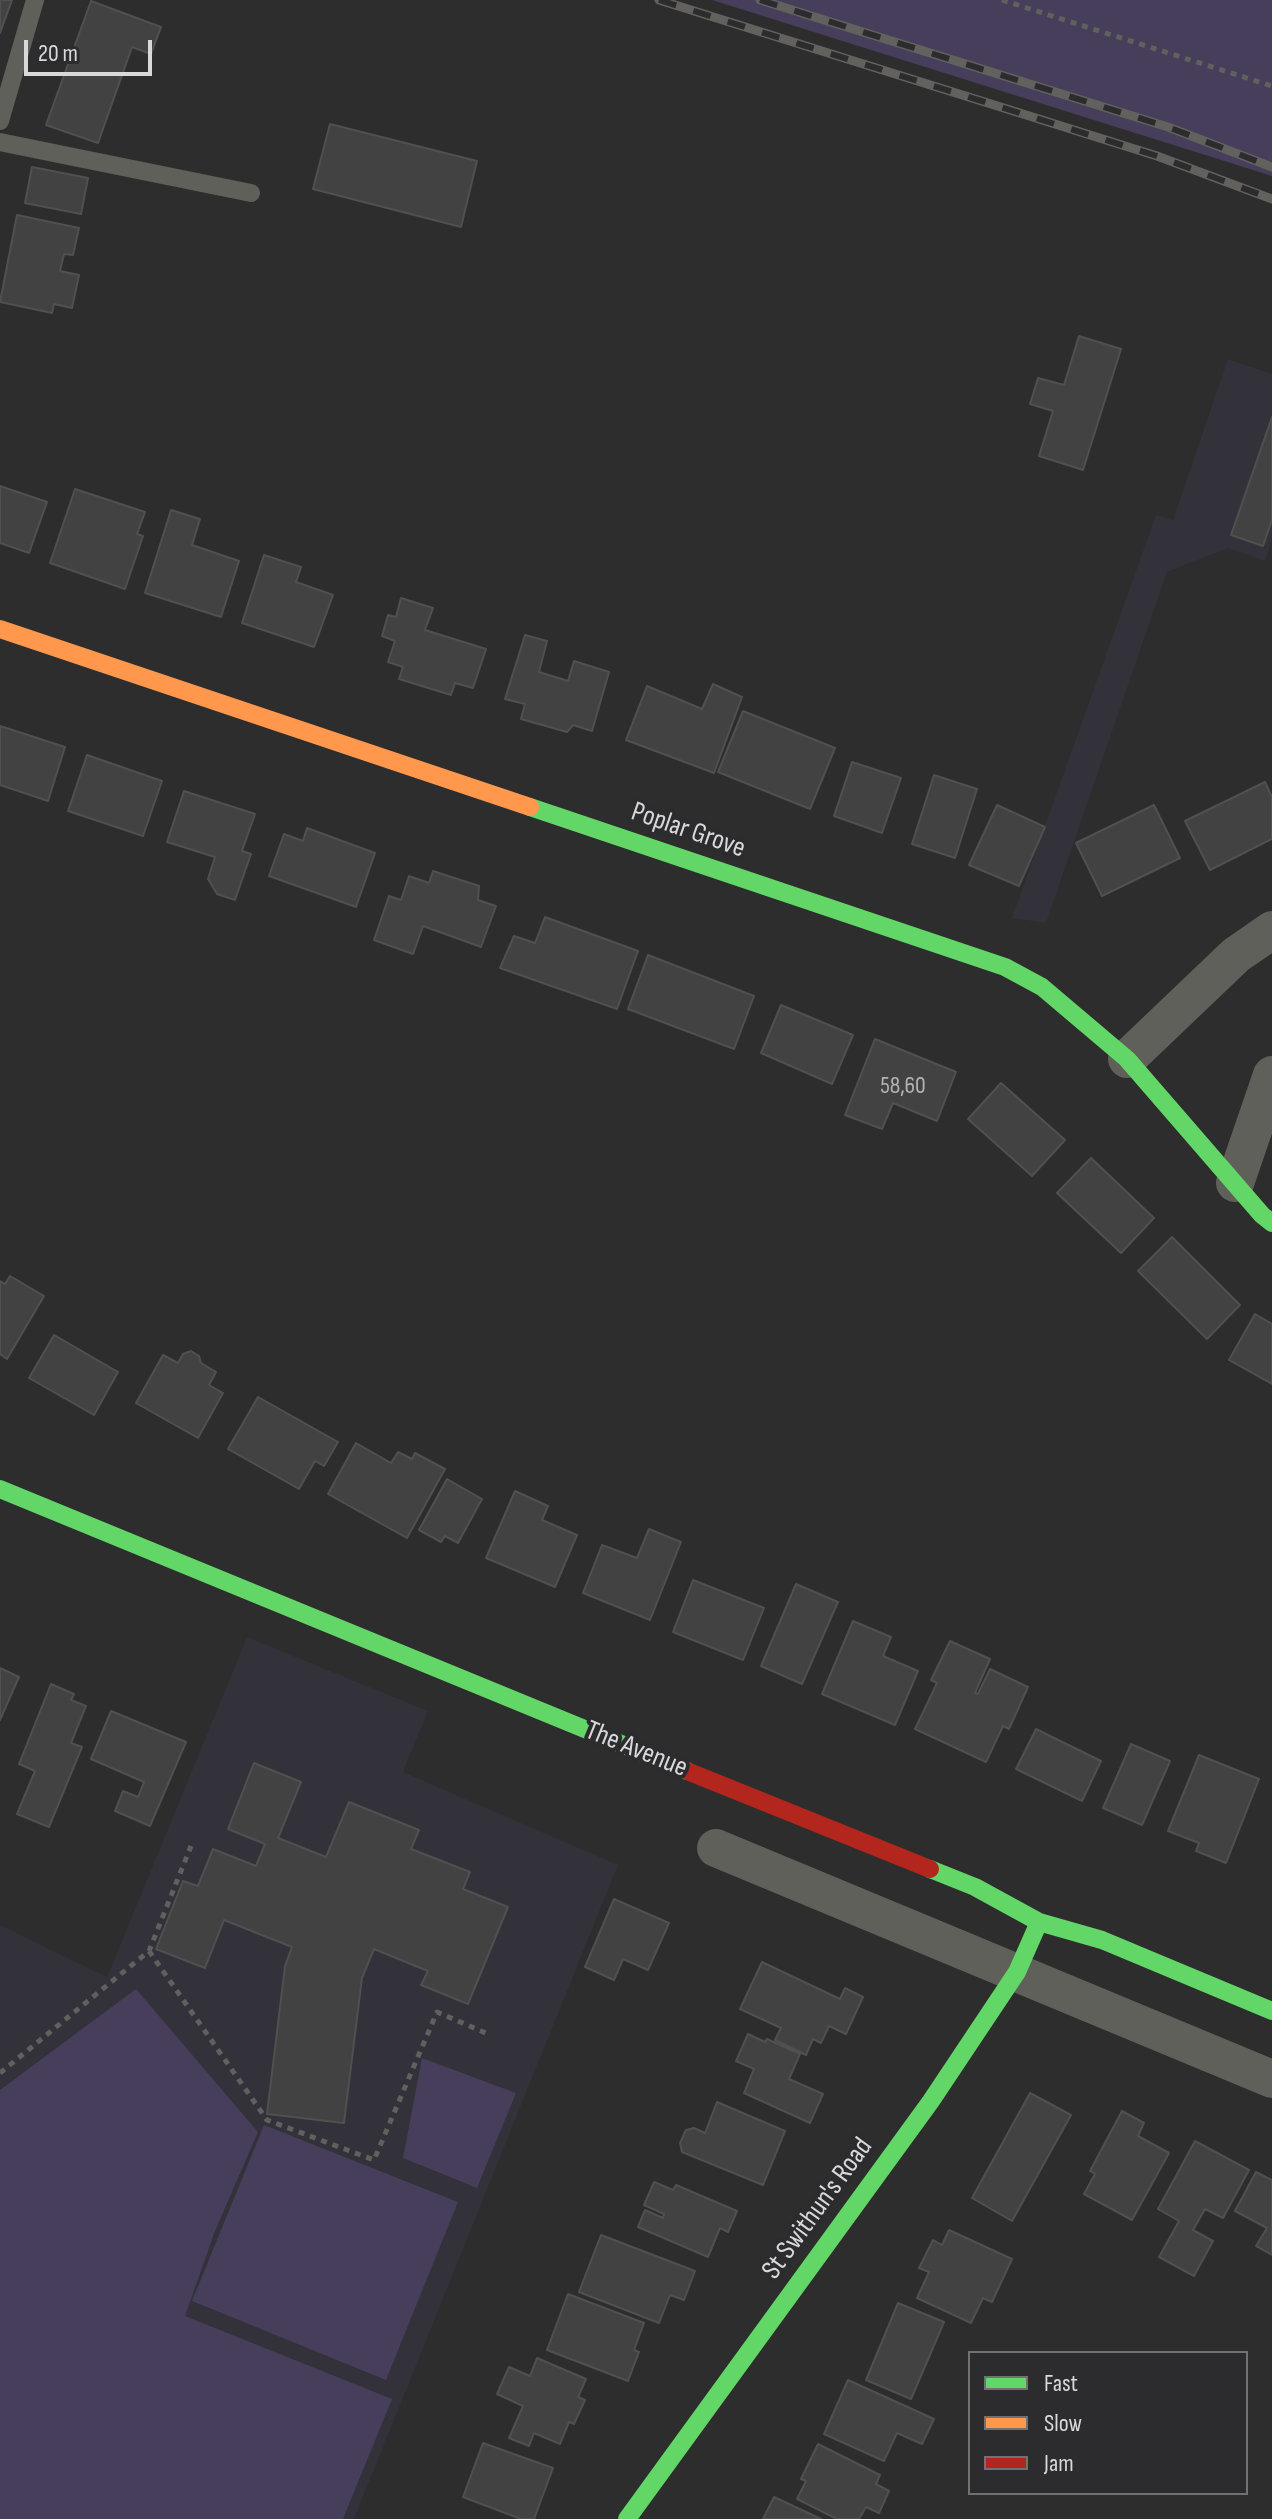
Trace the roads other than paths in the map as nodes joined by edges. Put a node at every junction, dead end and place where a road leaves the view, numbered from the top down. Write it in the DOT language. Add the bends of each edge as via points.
graph roads {
  1 [pos="35,0"];
  2 [pos="0,121"];
  3 [pos="0,142"];
  4 [pos="251,193"];
  5 [pos="0,629"];
  6 [pos="1272,930"];
  7 [pos="1127,1059"];
  8 [pos="1272,1075"];
  9 [pos="1235,1183"];
  10 [pos="1272,1223"];
  11 [pos="0,1489"];
  12 [pos="716,1848"];
  13 [pos="1039,1922"];
  14 [pos="1017,1972"];
  15 [pos="1272,2011"];
  16 [pos="1272,2079"];
  17 [pos="627,2519"];
  1 -- 2 [label="lane"];
  3 -- 4 [label="lane"];
  5 -- 7 [label="street, Poplar Grove" via="1005,967 1042,987"];
  6 -- 7 [label="street" via="1236,955"];
  7 -- 9 [label="street, Poplar Grove"];
  8 -- 9 [label="street"];
  9 -- 10 [label="street, Poplar Grove"];
  11 -- 13 [label="street, The Avenue" via="975,1887"];
  12 -- 14 [label="street"];
  13 -- 14 [label="street, St Swithun's Road"];
  13 -- 15 [label="street, The Avenue" via="1102,1940"];
  14 -- 16 [label="street"];
  14 -- 17 [label="street, St Swithun's Road" via="931,2101"];
}
